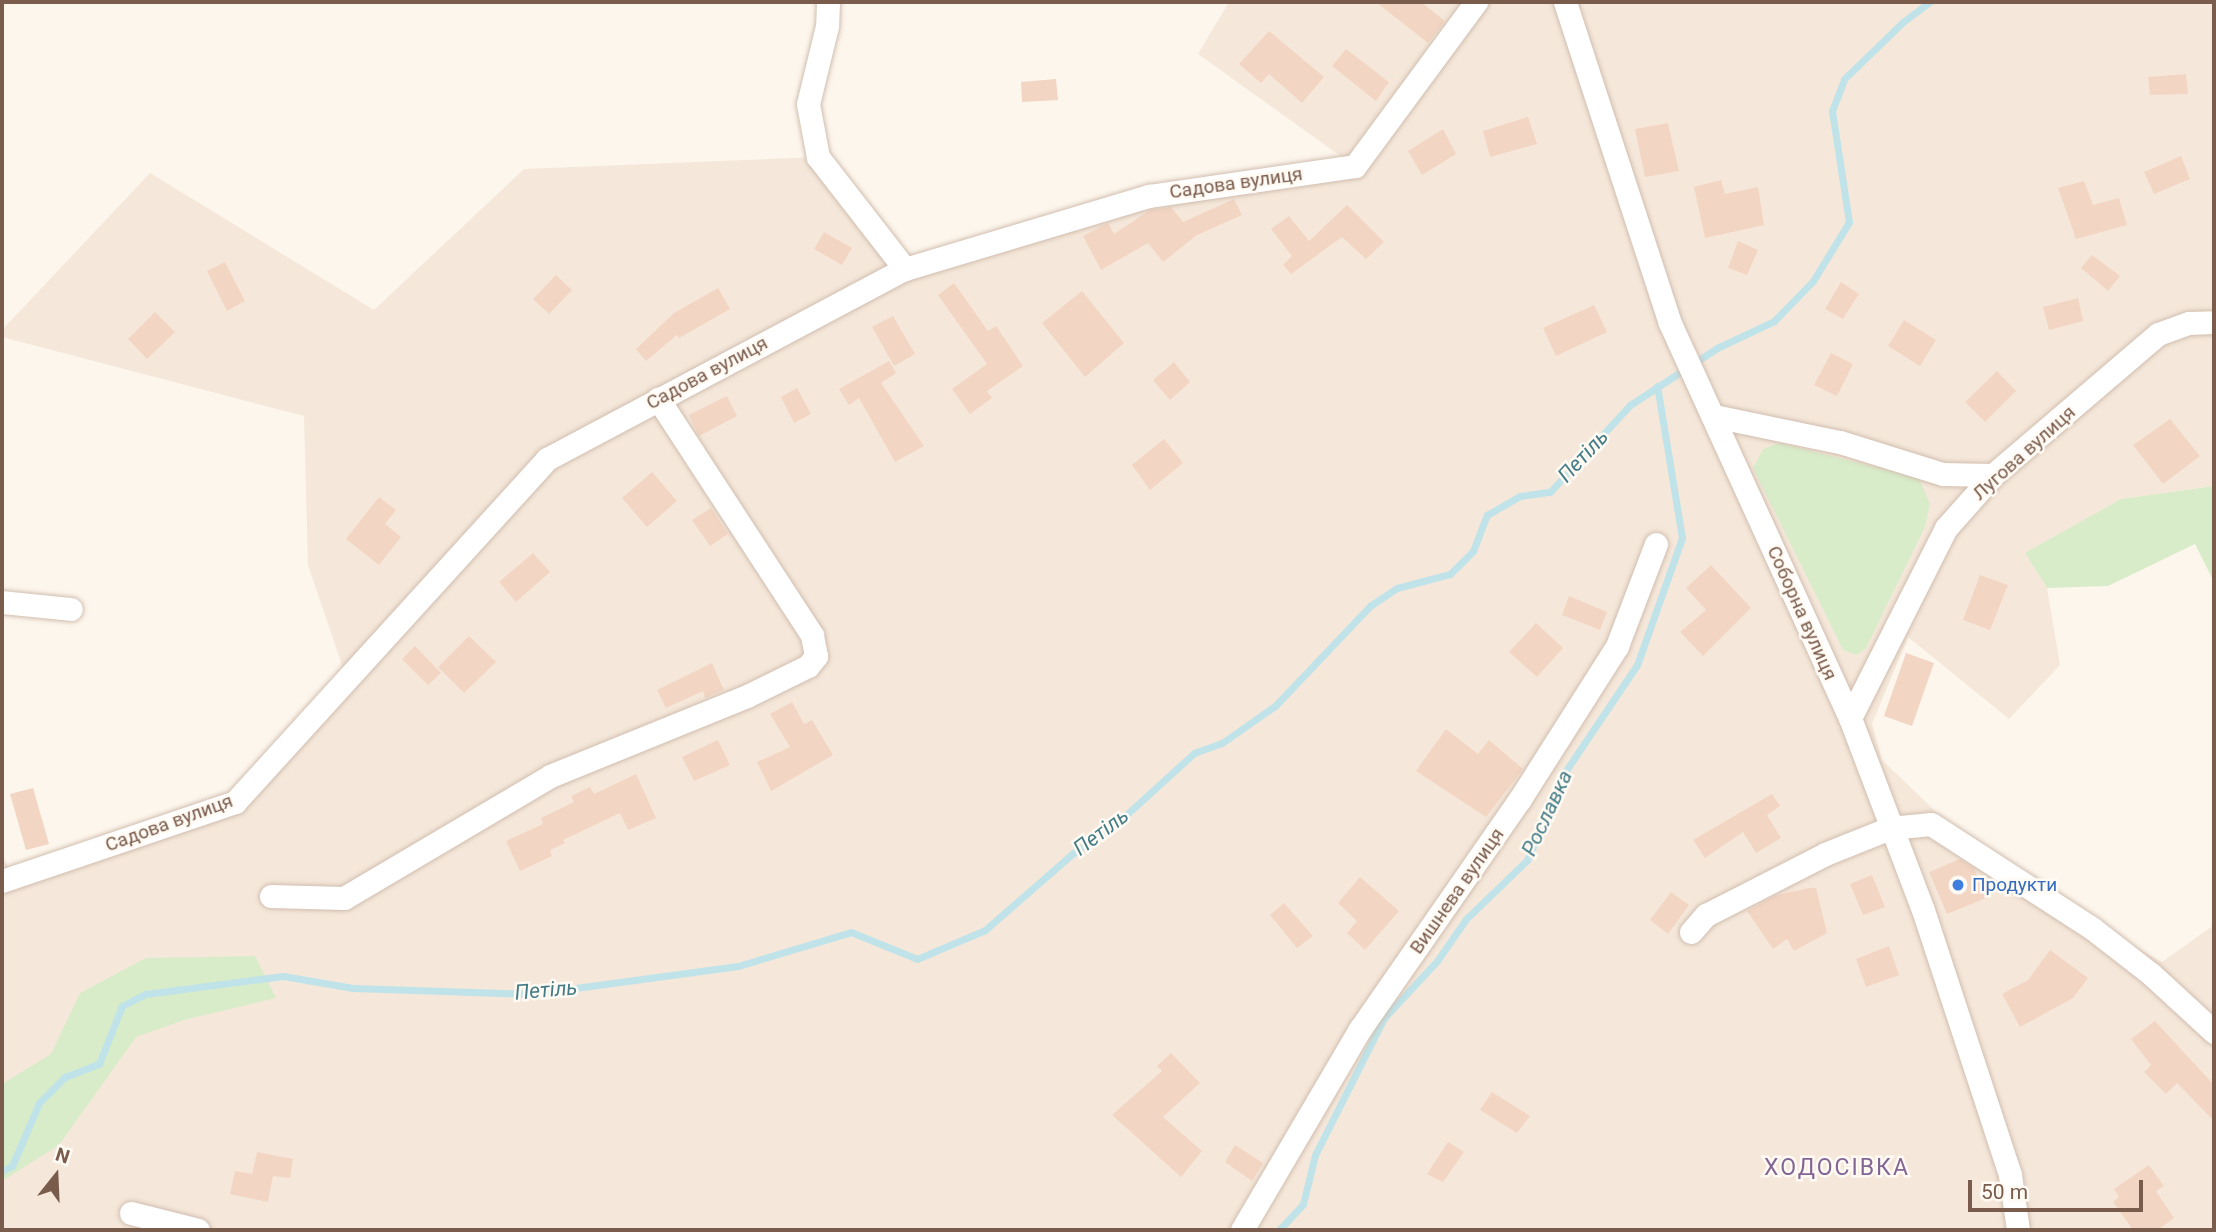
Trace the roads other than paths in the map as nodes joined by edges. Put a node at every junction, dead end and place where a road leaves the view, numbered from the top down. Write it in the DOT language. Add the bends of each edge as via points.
graph roads {
  1 [pos="828,2"];
  2 [pos="1476,2"];
  3 [pos="1565,2"];
  4 [pos="905,269"];
  5 [pos="2214,322"];
  6 [pos="658,398"];
  7 [pos="1709,409"];
  8 [pos="1993,475"];
  9 [pos="1656,544"];
  10 [pos="2,602"];
  11 [pos="71,609"];
  12 [pos="1850,718"];
  13 [pos="1890,828"];
  14 [pos="2,881"];
  15 [pos="271,896"];
  16 [pos="1691,932"];
  17 [pos="2214,1032"];
  18 [pos="131,1213"];
  19 [pos="198,1230"];
  20 [pos="1242,1230"];
  21 [pos="2018,1230"];
  1 -- 4 [label="street" via="827,26 808,104 818,157"];
  2 -- 4 [label="street, Садова вулиця" via="1354,166 1149,196"];
  3 -- 7 [label="street, Соборна вулиця" via="1669,321"];
  4 -- 6 [label="street, Садова вулиця"];
  5 -- 8 [label="street, Лугова вулиця" via="2189,323 2158,334"];
  6 -- 14 [label="street, Садова вулиця" via="547,458 235,802"];
  6 -- 15 [label="street" via="812,635 816,656 808,666 747,696 550,776 344,898"];
  7 -- 8 [label="street" via="1943,474"];
  7 -- 12 [label="street, Соборна вулиця"];
  8 -- 12 [label="street, Лугова вулиця" via="1946,528"];
  9 -- 20 [label="street, Вишнева вулиця" via="1617,646 1520,799 1360,1029"];
  10 -- 11 [label="street"];
  12 -- 13 [label="street, Соборна вулиця"];
  13 -- 16 [label="street" via="1825,853 1706,915"];
  13 -- 17 [label="street" via="1931,824 2093,929"];
  13 -- 21 [label="street, Соборна вулиця" via="1923,910 2010,1175"];
  18 -- 19 [label="street"];
}
